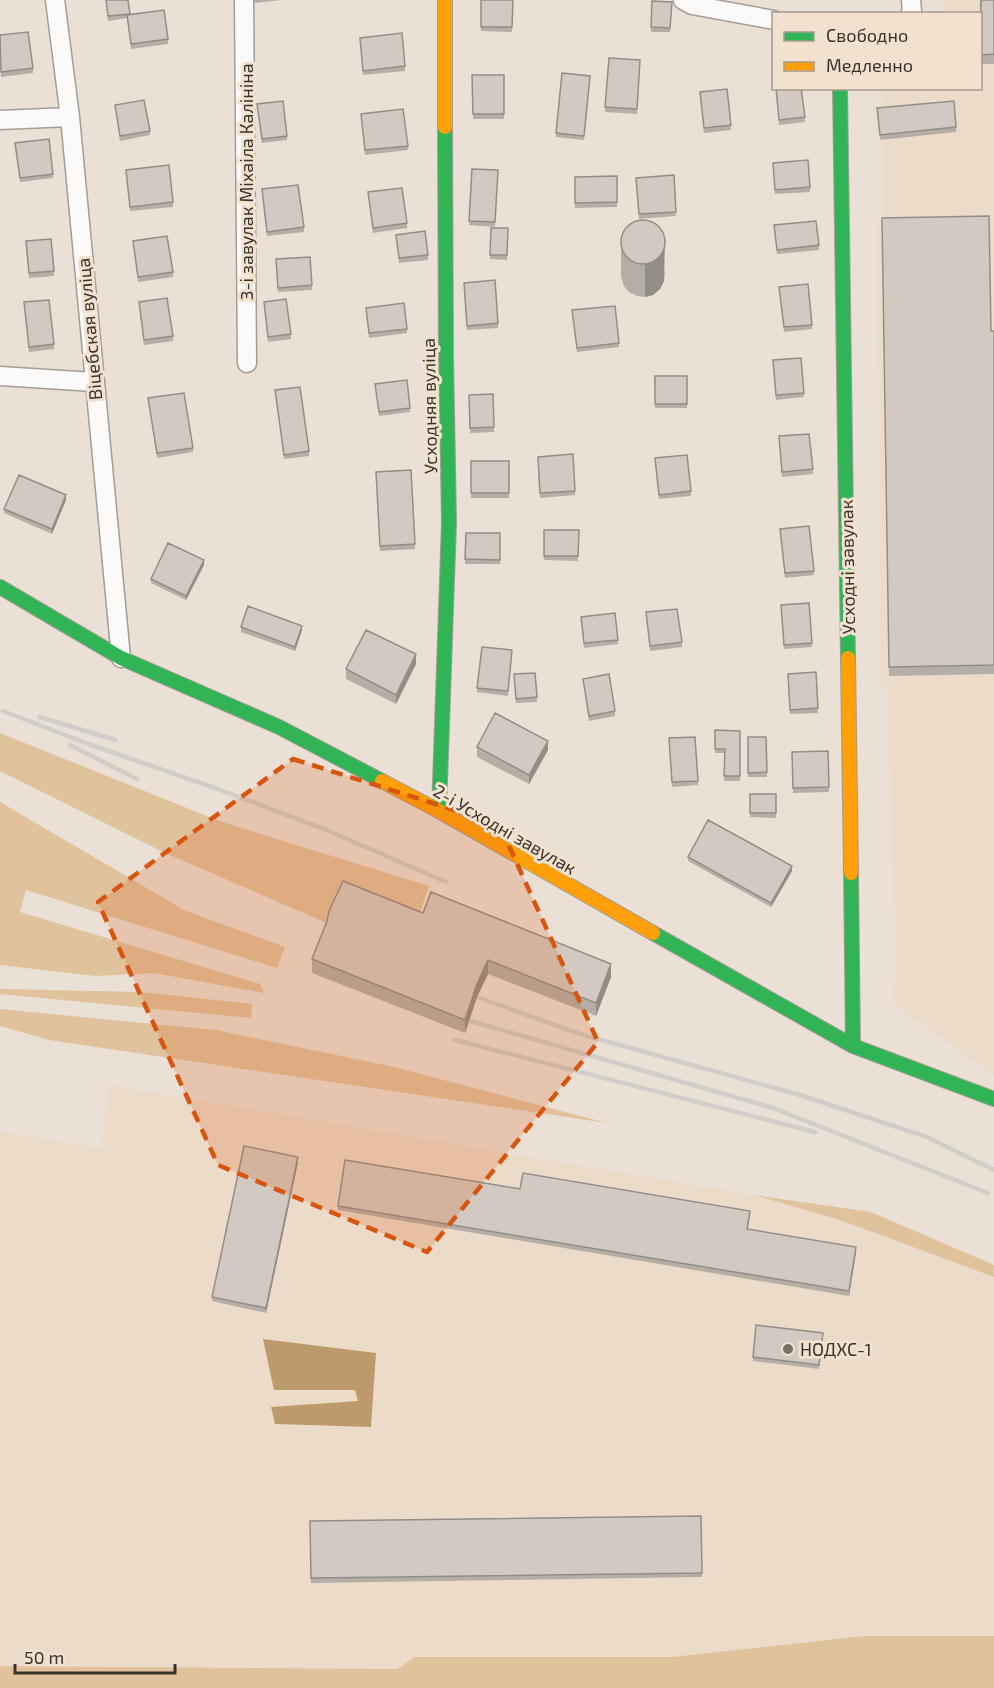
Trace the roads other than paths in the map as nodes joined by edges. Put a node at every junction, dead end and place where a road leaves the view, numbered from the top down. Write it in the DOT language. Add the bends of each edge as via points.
graph roads {
  1 [pos="55,0"];
  2 [pos="244,0"];
  3 [pos="445,0"];
  4 [pos="683,0"];
  5 [pos="772,21"];
  6 [pos="840,90"];
  7 [pos="70,117"];
  8 [pos="0,120"];
  9 [pos="247,363"];
  10 [pos="0,376"];
  11 [pos="94,381"];
  12 [pos="0,586"];
  13 [pos="122,658"];
  14 [pos="440,811"];
  15 [pos="853,1046"];
  16 [pos="994,1099"];
  1 -- 7 [label="street, Віцебская вуліца"];
  2 -- 9 [label="street, 3-і завулак Міхаіла Калініна"];
  3 -- 14 [label="street, Усходняя вуліца" via="449,522"];
  4 -- 5 [label="street"];
  6 -- 15 [label="street, Усходні завулак"];
  7 -- 8 [label="street"];
  7 -- 11 [label="street, Віцебская вуліца"];
  10 -- 11 [label="street"];
  11 -- 13 [label="street, Віцебская вуліца"];
  12 -- 13 [label="street, 2-і Усходні завулак"];
  13 -- 14 [label="street, 2-і Усходні завулак" via="279,727"];
  14 -- 15 [label="street, 2-і Усходні завулак"];
  15 -- 16 [label="street, 2-і Усходні завулак"];
}
